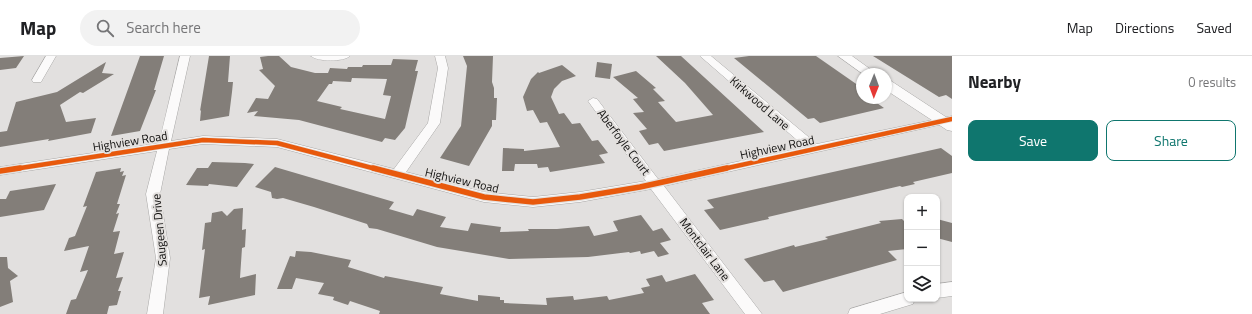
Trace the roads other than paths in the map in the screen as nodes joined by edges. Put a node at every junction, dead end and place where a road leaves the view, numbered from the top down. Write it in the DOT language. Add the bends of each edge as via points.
graph roads {
  1 [pos="51,56"];
  2 [pos="185,56"];
  3 [pos="316,56"];
  4 [pos="345,56"];
  5 [pos="440,56"];
  6 [pos="705,56"];
  7 [pos="844,56"];
  8 [pos="862,68"];
  9 [pos="37,80"];
  10 [pos="892,88"];
  11 [pos="593,101"];
  12 [pos="949,122"];
  13 [pos="165,146"];
  14 [pos="815,149"];
  15 [pos="0,171"];
  16 [pos="397,174"];
  17 [pos="655,183"];
  18 [pos="952,289"];
  19 [pos="940,291"];
  20 [pos="904,300"];
  21 [pos="156,314"];
  22 [pos="754,314"];
  23 [pos="856,314"];
  1 -- 9 [label="street"];
  2 -- 13 [label="street, Saugeen Drive"];
  3 -- 4 [label="street"];
  5 -- 16 [label="street" via="444,68 434,123"];
  6 -- 14 [label="street, Kirkwood Lane"];
  7 -- 8 [label="street"];
  10 -- 12 [label="street"];
  11 -- 17 [label="street, Aberfoyle Court"];
  12 -- 14 [label="street, Highview Road"];
  13 -- 15 [label="street, Highview Road"];
  13 -- 16 [label="street, Highview Road" via="203,140 277,142"];
  13 -- 21 [label="street, Saugeen Drive" via="153,194 163,258"];
  14 -- 17 [label="street, Highview Road"];
  16 -- 17 [label="street, Highview Road" via="484,197 533,202 580,198"];
  17 -- 22 [label="street, Montclair Lane"];
  18 -- 19 [label="street"];
  20 -- 23 [label="street"];
}
